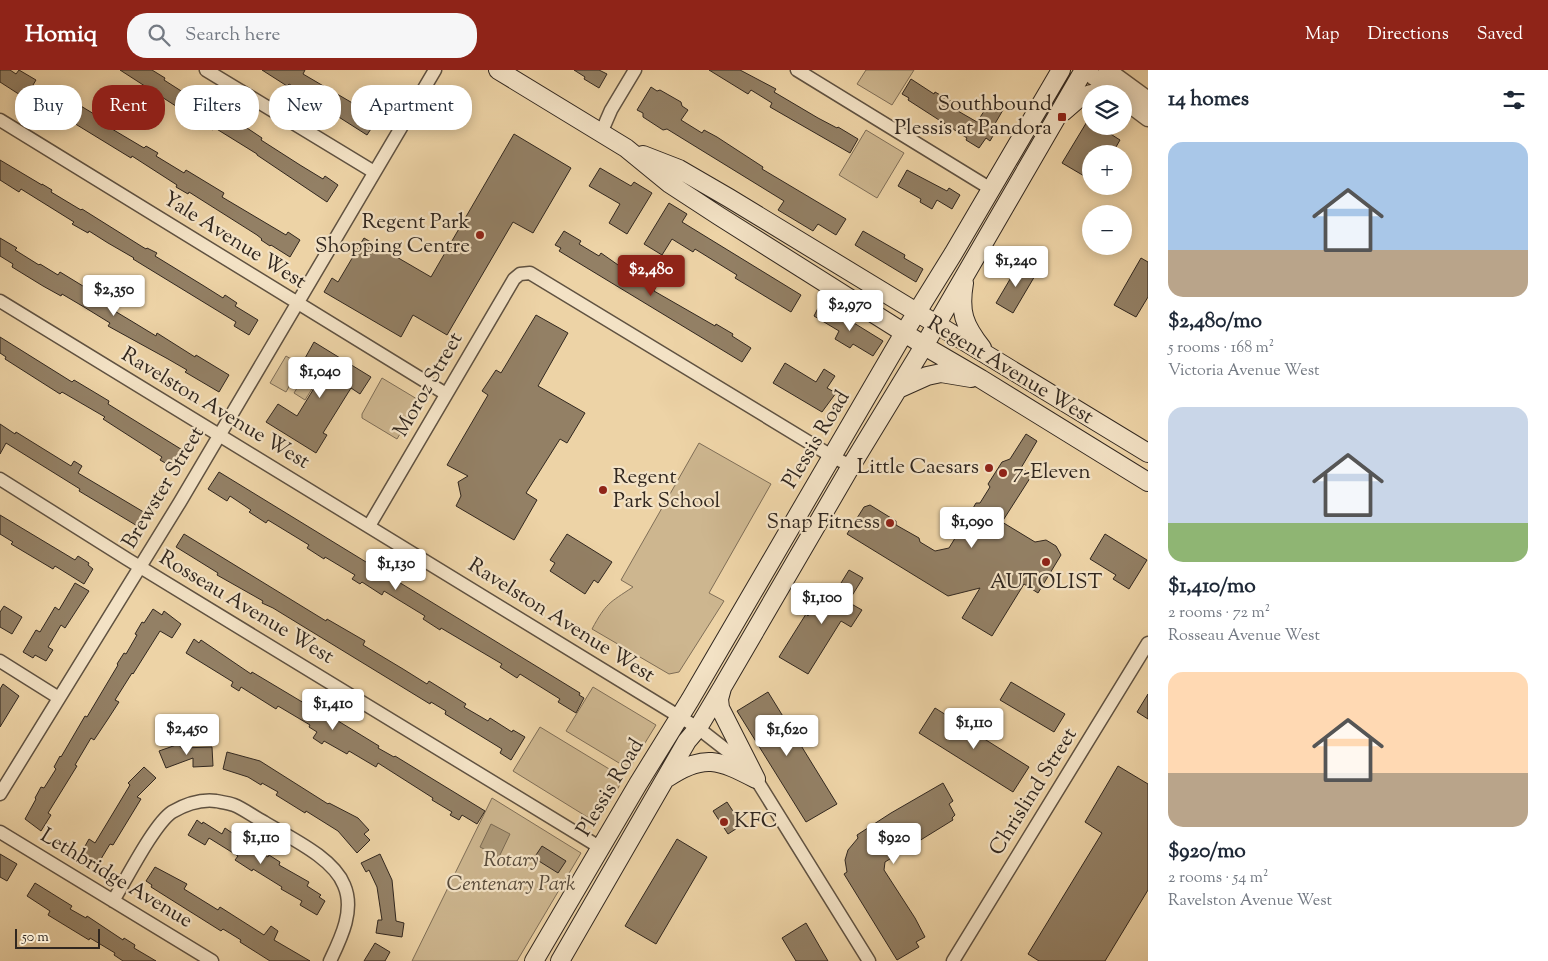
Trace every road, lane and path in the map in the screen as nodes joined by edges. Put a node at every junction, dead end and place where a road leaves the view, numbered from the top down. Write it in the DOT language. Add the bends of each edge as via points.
graph roads {
  1 [pos="206,70"];
  2 [pos="435,70"];
  3 [pos="498,70"];
  4 [pos="635,70"];
  5 [pos="797,70"];
  6 [pos="1061,70"];
  7 [pos="1085,70"];
  8 [pos="1108,70"];
  9 [pos="1104,85"];
  10 [pos="1082,98"];
  11 [pos="1148,100"];
  12 [pos="1132,106"];
  13 [pos="1148,118"];
  14 [pos="1055,119"];
  15 [pos="0,120"];
  16 [pos="600,133"];
  17 [pos="626,148"];
  18 [pos="374,172"];
  19 [pos="990,189"];
  20 [pos="965,275"];
  21 [pos="0,301"];
  22 [pos="296,302"];
  23 [pos="918,312"];
  24 [pos="936,324"];
  25 [pos="904,333"];
  26 [pos="924,346"];
  27 [pos="988,356"];
  28 [pos="981,379"];
  29 [pos="898,389"];
  30 [pos="446,394"];
  31 [pos="219,435"];
  32 [pos="1148,453"];
  33 [pos="832,457"];
  34 [pos="851,466"];
  35 [pos="1144,473"];
  36 [pos="0,479"];
  37 [pos="369,526"];
  38 [pos="141,567"];
  39 [pos="1148,643"];
  40 [pos="0,661"];
  41 [pos="723,686"];
  42 [pos="59,698"];
  43 [pos="680,718"];
  44 [pos="698,728"];
  45 [pos="756,778"];
  46 [pos="664,780"];
  47 [pos="0,794"];
  48 [pos="0,832"];
  49 [pos="601,848"];
  50 [pos="113,901"];
  51 [pos="212,961"];
  52 [pos="330,961"];
  53 [pos="534,961"];
  54 [pos="560,961"];
  55 [pos="869,961"];
  56 [pos="953,961"];
  1 -- 18 [label="street"];
  2 -- 18 [label="street, Brewster Street"];
  3 -- 16 [label="main road, Regent Avenue West"];
  4 -- 16 [label="street"];
  5 -- 19 [label="street"];
  6 -- 19 [label="main road, Plessis Road"];
  7 -- 9 [label="street"];
  7 -- 14 [label="main road, Plessis Road"];
  8 -- 11 [label="street"];
  10 -- 14 [label="main road"];
  12 -- 13 [label="street"];
  14 -- 20 [label="main road, Plessis Road"];
  15 -- 22 [label="street, Yale Avenue West"];
  16 -- 17 [label="main road, Regent Avenue West"];
  17 -- 23 [label="main road, Regent Avenue West" via="679,169"];
  17 -- 25 [label="main road, Regent Avenue West" via="670,184"];
  18 -- 22 [label="street, Brewster Street"];
  19 -- 23 [label="main road, Plessis Road"];
  20 -- 24 [label="main road, Plessis Road"];
  20 -- 27 [label="main road" via="963,318"];
  21 -- 31 [label="street, Ravelston Avenue West"];
  22 -- 30 [label="street, Yale Avenue West"];
  22 -- 31 [label="street, Brewster Street"];
  23 -- 24 [label="main road, Regent Avenue West"];
  23 -- 25 [label="main road, Plessis Road"];
  24 -- 26 [label="main road, Plessis Road"];
  24 -- 27 [label="main road, Regent Avenue West"];
  25 -- 26 [label="main road, Regent Avenue West"];
  25 -- 33 [label="main road, Plessis Road"];
  26 -- 28 [label="main road, Regent Avenue West"];
  26 -- 29 [label="main road, Plessis Road"];
  27 -- 32 [label="main road, Regent Avenue West"];
  28 -- 29 [label="main road" via="941,373"];
  28 -- 35 [label="main road, Regent Avenue West"];
  29 -- 34 [label="main road, Plessis Road"];
  30 -- 33 [label="street, Moroz Street" via="514,279 520,274 530,273"];
  30 -- 37 [label="street, Moroz Street"];
  31 -- 37 [label="street, Ravelston Avenue West"];
  31 -- 38 [label="street, Brewster Street"];
  33 -- 34 [label="street"];
  33 -- 43 [label="main road, Plessis Road"];
  34 -- 41 [label="main road, Plessis Road"];
  36 -- 38 [label="street, Rosseau Avenue West"];
  37 -- 43 [label="street, Ravelston Avenue West"];
  38 -- 42 [label="street, Brewster Street"];
  38 -- 49 [label="street, Rosseau Avenue West"];
  39 -- 56 [label="street, Chrislind Street"];
  40 -- 42 [label="street"];
  41 -- 44 [label="main road, Plessis Road"];
  41 -- 45 [label="main road" via="720,708"];
  42 -- 47 [label="street, Brewster Street"];
  43 -- 44 [label="street, Ravelston Avenue West"];
  43 -- 49 [label="main road, Plessis Road"];
  44 -- 45 [label="street, Ravelston Avenue West"];
  44 -- 46 [label="main road, Plessis Road"];
  45 -- 46 [label="main road" via="726,764 706,762 681,768"];
  45 -- 55 [label="street, Ravelston Avenue West"];
  46 -- 54 [label="main road, Plessis Road"];
  48 -- 50 [label="street, Lethbridge Avenue"];
  49 -- 53 [label="main road, Plessis Road"];
  50 -- 51 [label="street, Lethbridge Avenue"];
  50 -- 52 [label="street" via="157,828 171,813 196,801 235,805 323,859 336,871 344,885 348,906 346,924"];
}
